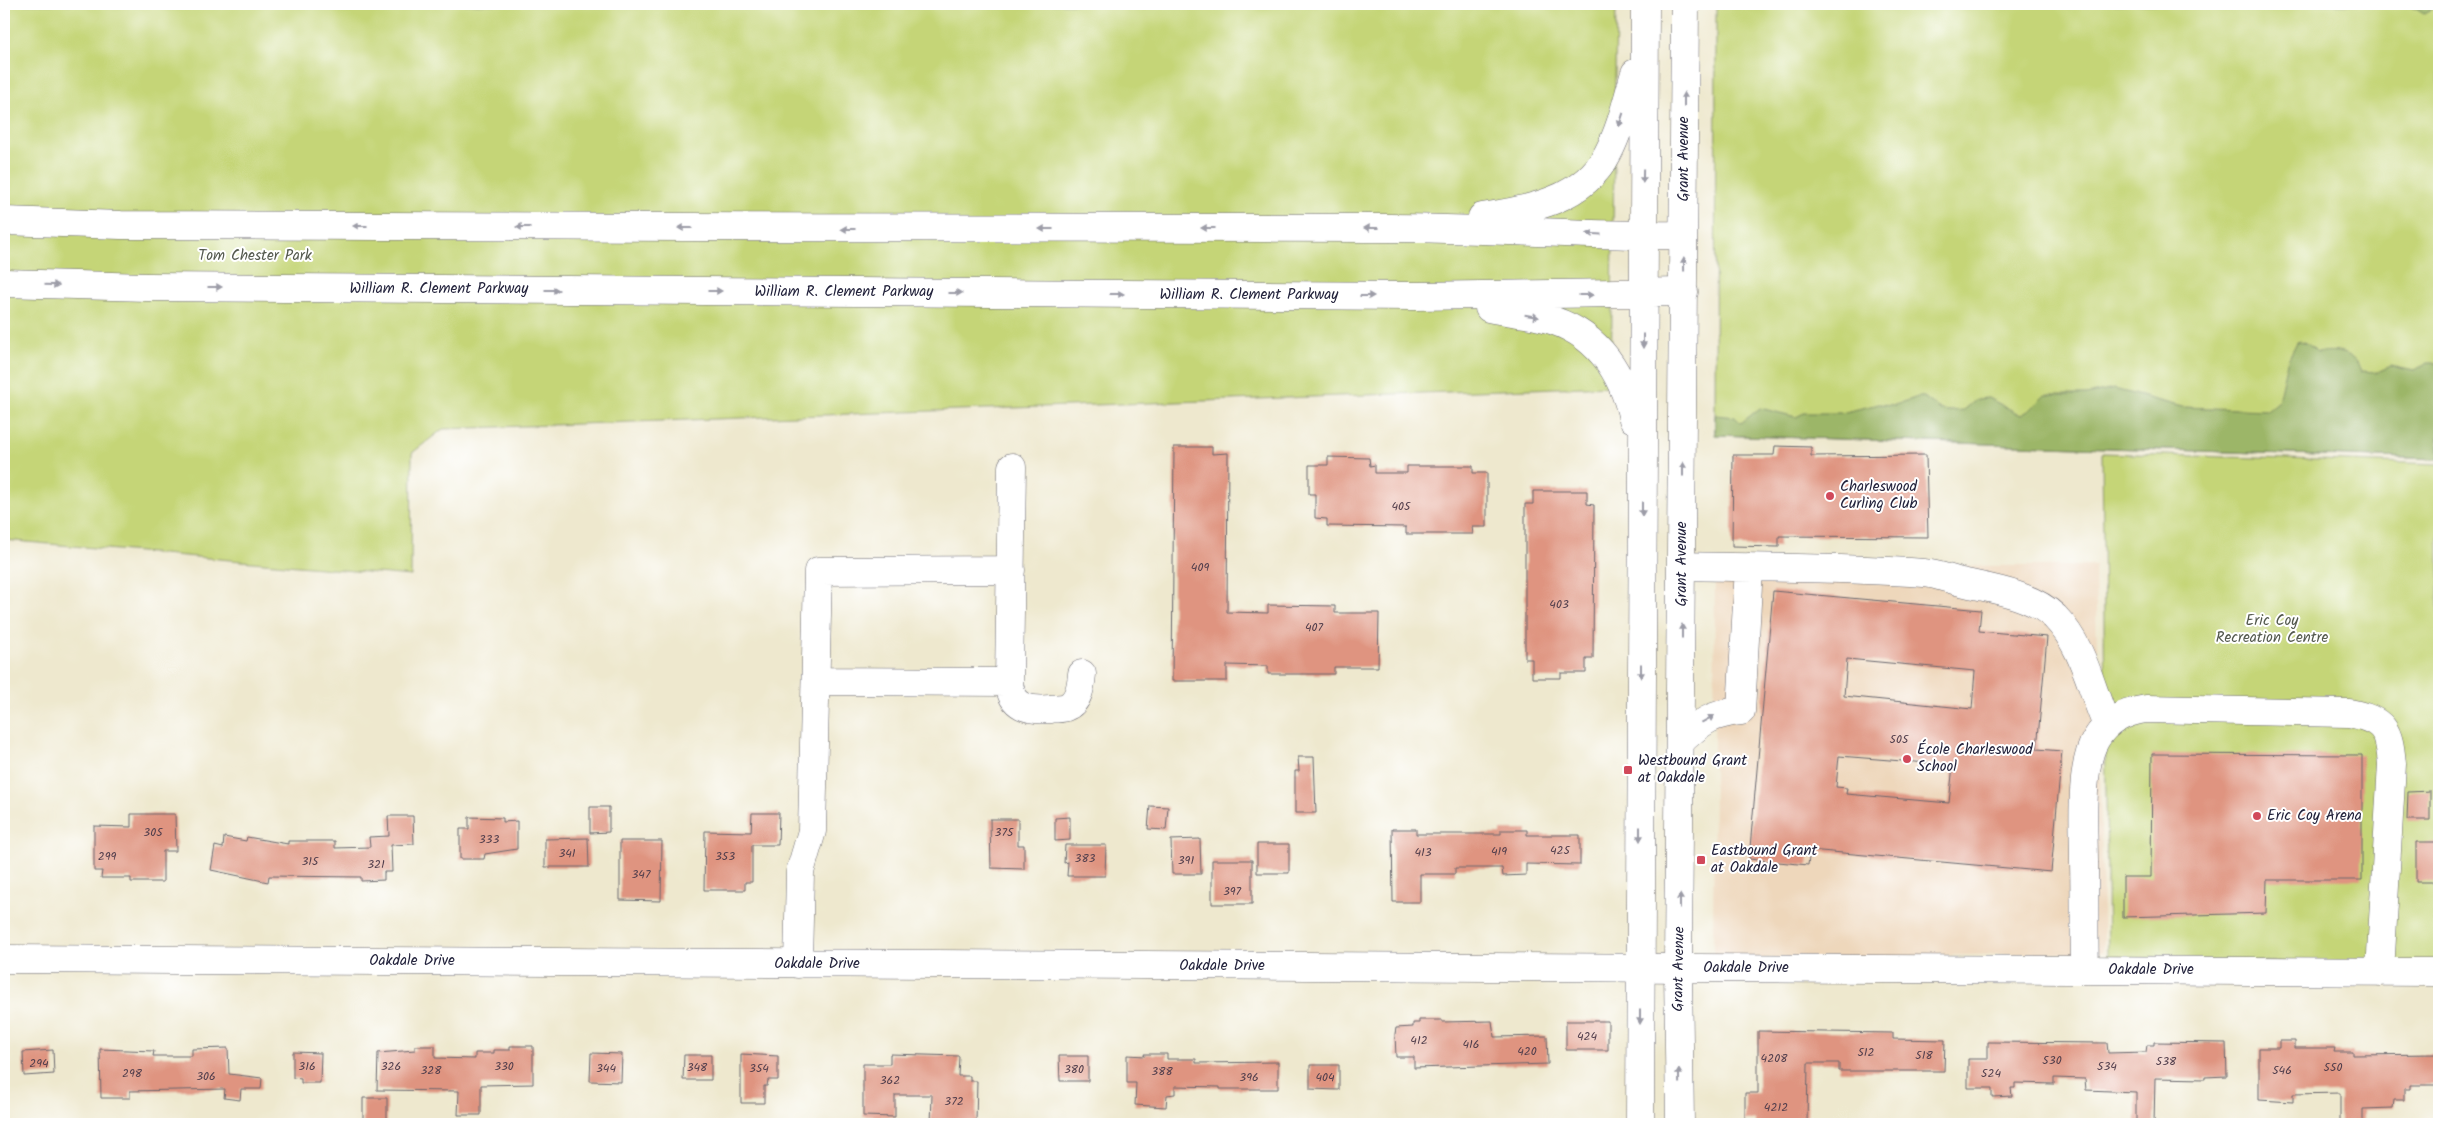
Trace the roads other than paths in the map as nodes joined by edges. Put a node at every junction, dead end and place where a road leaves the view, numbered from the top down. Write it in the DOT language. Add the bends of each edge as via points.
graph roads {
  1 [pos="1644,4"];
  2 [pos="1685,4"];
  3 [pos="1644,40"];
  4 [pos="4,221"];
  5 [pos="1420,228"];
  6 [pos="1683,235"];
  7 [pos="1642,236"];
  8 [pos="4,283"];
  9 [pos="1684,292"];
  10 [pos="1643,293"];
  11 [pos="1415,296"];
  12 [pos="1642,460"];
  13 [pos="1012,467"];
  14 [pos="1682,566"];
  15 [pos="1749,567"];
  16 [pos="1011,570"];
  17 [pos="1082,674"];
  18 [pos="816,681"];
  19 [pos="1009,682"];
  20 [pos="2108,725"];
  21 [pos="1681,741"];
  22 [pos="4,959"];
  23 [pos="798,964"];
  24 [pos="1640,968"];
  25 [pos="1678,968"];
  26 [pos="2085,970"];
  27 [pos="2380,972"];
  28 [pos="2439,972"];
  29 [pos="1640,1124"];
  30 [pos="1680,1124"];
  1 -- 3 [label="main road"];
  6 -- 2 [label="main road, Grant Avenue, one-way"];
  3 -- 5 [label="main road, one-way" via="1620,124 1607,154 1577,188 1552,202 1522,211"];
  3 -- 7 [label="main road, one-way"];
  5 -- 4 [label="main road, one-way" via="896,229 131,225"];
  7 -- 5 [label="main road, one-way"];
  6 -- 7 [label="main road"];
  9 -- 6 [label="main road, Grant Avenue, one-way"];
  7 -- 10 [label="main road"];
  8 -- 11 [label="main road, William R. Clement Parkway, one-way" via="147,287"];
  9 -- 10 [label="main road, William R. Clement Parkway"];
  14 -- 9 [label="main road, Grant Avenue, one-way"];
  11 -- 10 [label="main road, William R. Clement Parkway, one-way"];
  10 -- 12 [label="main road, one-way"];
  11 -- 12 [label="main road, one-way" via="1546,318 1584,338 1608,359 1619,374"];
  12 -- 24 [label="main road, one-way"];
  13 -- 16 [label="main road"];
  14 -- 15 [label="main road"];
  21 -- 14 [label="main road, Grant Avenue, one-way"];
  15 -- 20 [label="main road" via="1926,573 2013,594 2036,604 2054,616 2078,647"];
  21 -- 15 [label="main road, one-way" via="1703,720 1741,711"];
  16 -- 18 [label="main road" via="818,571"];
  16 -- 19 [label="main road"];
  17 -- 19 [label="main road" via="1076,697 1066,707 1036,710 1021,705 1010,694"];
  18 -- 19 [label="main road"];
  18 -- 23 [label="main road" via="812,831 800,872"];
  20 -- 26 [label="main road" via="2095,740 2090,753 2084,794"];
  20 -- 27 [label="main road" via="2113,719 2132,711 2152,709 2349,713 2368,717 2382,726 2390,739 2392,764"];
  25 -- 21 [label="main road, Grant Avenue, one-way"];
  22 -- 23 [label="main road, Oakdale Drive"];
  23 -- 24 [label="main road, Oakdale Drive"];
  24 -- 25 [label="main road, Oakdale Drive"];
  24 -- 29 [label="main road, one-way"];
  25 -- 26 [label="main road, Oakdale Drive"];
  30 -- 25 [label="main road, Grant Avenue, one-way"];
  26 -- 27 [label="main road, Oakdale Drive"];
  27 -- 28 [label="main road, Oakdale Drive"];
}
